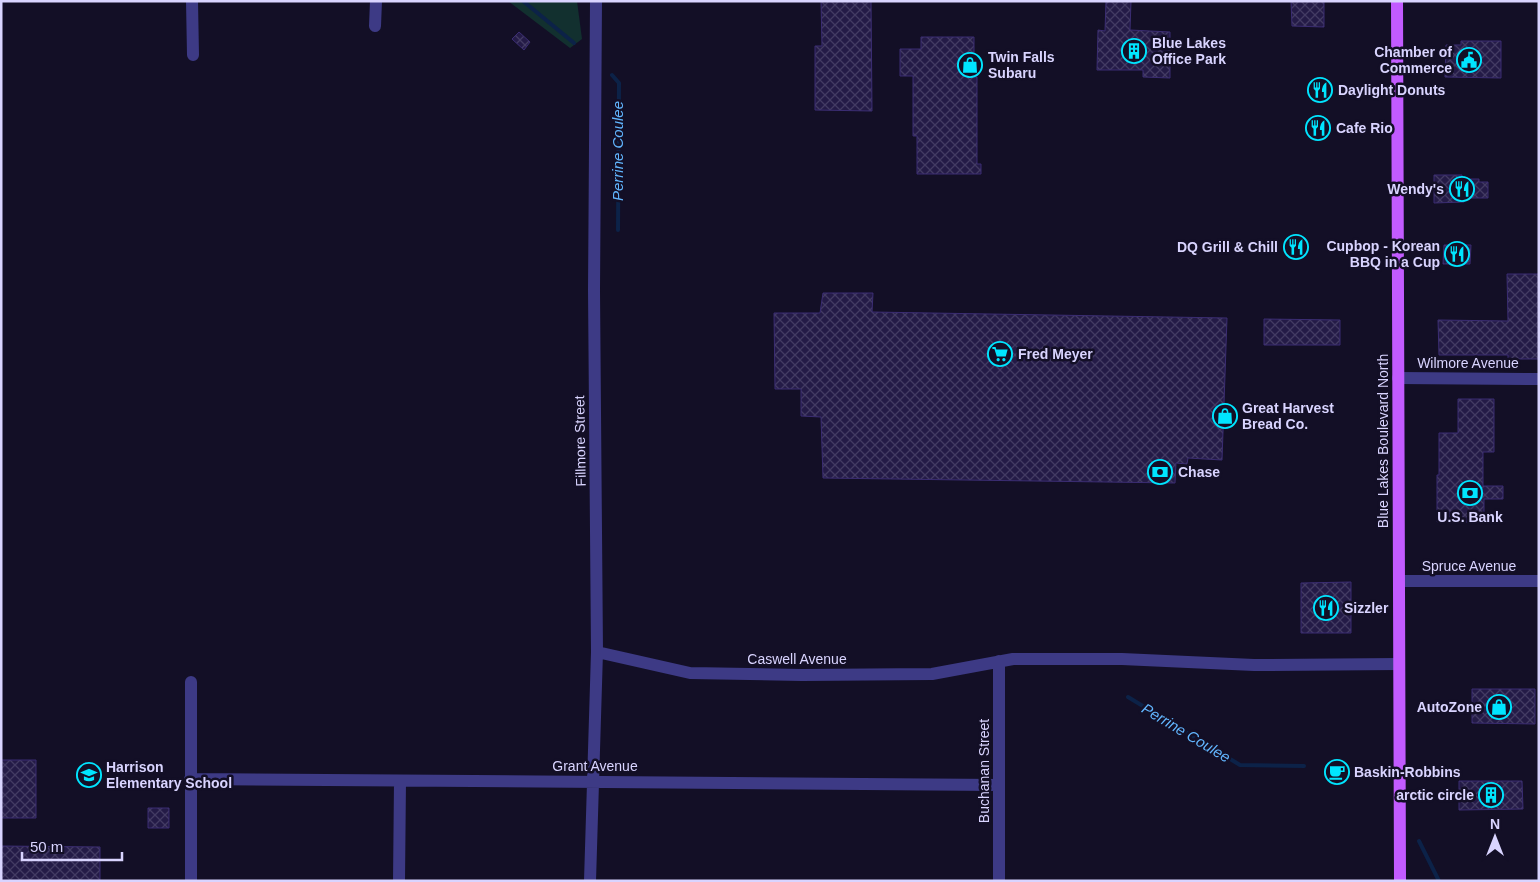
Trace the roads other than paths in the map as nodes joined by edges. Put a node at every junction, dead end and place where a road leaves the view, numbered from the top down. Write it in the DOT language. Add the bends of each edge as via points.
graph roads {
  1 [pos="192,1"];
  2 [pos="376,1"];
  3 [pos="596,1"];
  4 [pos="1396,1"];
  5 [pos="376,26"];
  6 [pos="193,55"];
  7 [pos="1398,378"];
  8 [pos="1539,379"];
  9 [pos="1399,581"];
  10 [pos="1539,581"];
  11 [pos="597,652"];
  12 [pos="999,662"];
  13 [pos="1399,664"];
  14 [pos="191,682"];
  15 [pos="190,779"];
  16 [pos="400,781"];
  17 [pos="594,781"];
  18 [pos="999,785"];
  19 [pos="191,881"];
  20 [pos="399,881"];
  21 [pos="590,881"];
  22 [pos="999,881"];
  23 [pos="1400,881"];
  1 -- 6 [label="street"];
  2 -- 5 [label="street"];
  3 -- 11 [label="street, Fillmore Street"];
  4 -- 7 [label="main road, Blue Lakes Boulevard North"];
  7 -- 8 [label="street, Wilmore Avenue"];
  7 -- 9 [label="main road, Blue Lakes Boulevard North"];
  9 -- 10 [label="street, Spruce Avenue"];
  9 -- 13 [label="main road, Blue Lakes Boulevard North"];
  11 -- 12 [label="street, Caswell Avenue" via="690,673 932,674"];
  11 -- 17 [label="street, Fillmore Street"];
  12 -- 13 [label="street, Caswell Avenue" via="1122,659 1254,665"];
  12 -- 18 [label="street, Buchanan Street"];
  13 -- 23 [label="main road, Blue Lakes Boulevard North"];
  14 -- 15 [label="street"];
  15 -- 16 [label="street, Grant Avenue"];
  15 -- 19 [label="street"];
  16 -- 17 [label="street, Grant Avenue"];
  16 -- 20 [label="street"];
  17 -- 18 [label="street, Grant Avenue"];
  17 -- 21 [label="street, Fillmore Street"];
  18 -- 22 [label="street, Buchanan Street"];
}
